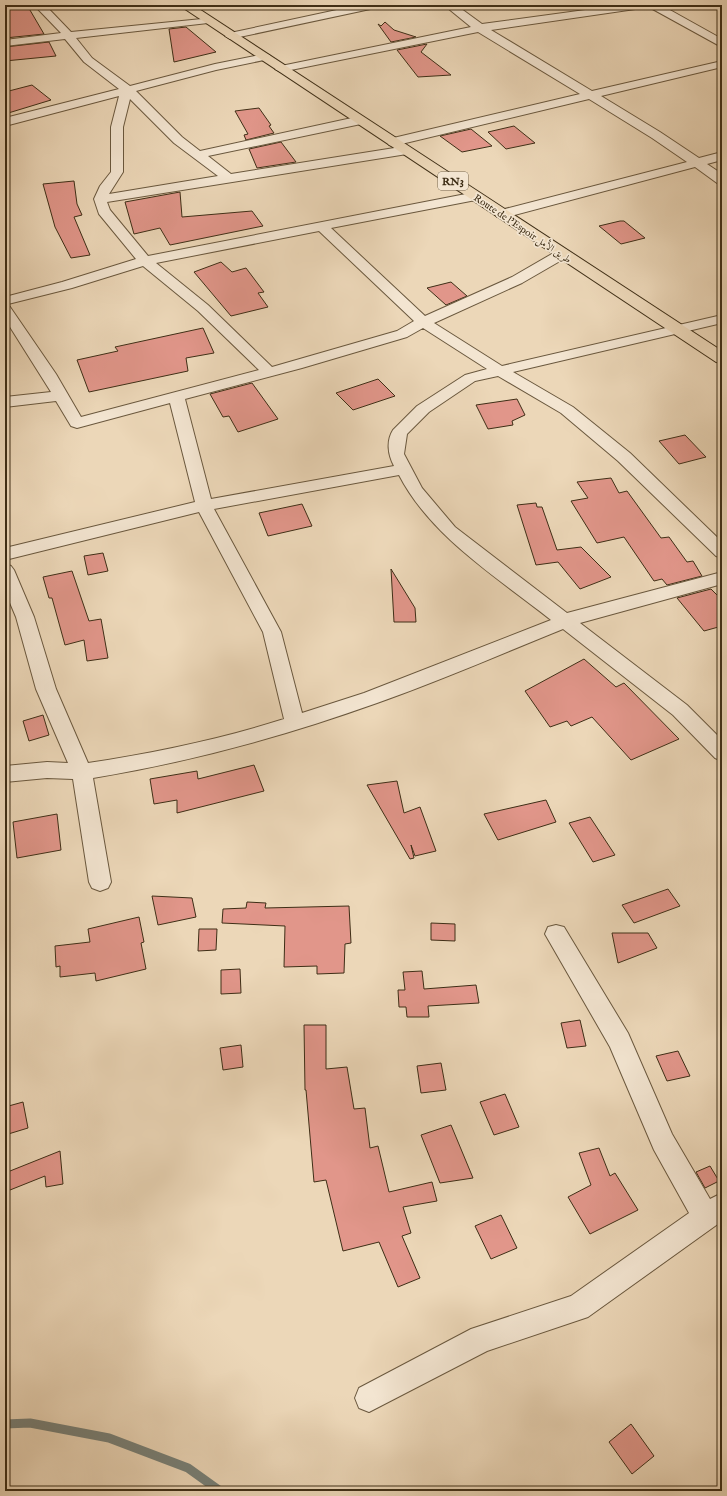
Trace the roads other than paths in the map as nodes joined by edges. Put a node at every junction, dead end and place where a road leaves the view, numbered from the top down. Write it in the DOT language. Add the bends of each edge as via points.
graph roads {
  1 [pos="39,5"];
  2 [pos="185,5"];
  3 [pos="374,5"];
  4 [pos="449,5"];
  5 [pos="645,5"];
  6 [pos="653,5"];
  7 [pos="208,20"];
  8 [pos="480,28"];
  9 [pos="68,36"];
  10 [pos="230,36"];
  11 [pos="5,43"];
  12 [pos="722,43"];
  13 [pos="265,57"];
  14 [pos="722,64"];
  15 [pos="281,69"];
  16 [pos="127,89"];
  17 [pos="590,94"];
  18 [pos="361,120"];
  19 [pos="5,122"];
  20 [pos="393,142"];
  21 [pos="407,150"];
  22 [pos="197,155"];
  23 [pos="722,156"];
  24 [pos="696,162"];
  25 [pos="228,178"];
  26 [pos="722,180"];
  27 [pos="476,196"];
  28 [pos="100,199"];
  29 [pos="502,214"];
  30 [pos="321,226"];
  31 [pos="562,254"];
  32 [pos="145,262"];
  33 [pos="5,300"];
  34 [pos="5,308"];
  35 [pos="722,319"];
  36 [pos="423,322"];
  37 [pos="680,330"];
  38 [pos="722,358"];
  39 [pos="500,371"];
  40 [pos="269,372"];
  41 [pos="61,396"];
  42 [pos="176,396"];
  43 [pos="5,402"];
  44 [pos="404,469"];
  45 [pos="204,505"];
  46 [pos="722,552"];
  47 [pos="5,554"];
  48 [pos="5,570"];
  49 [pos="722,578"];
  50 [pos="565,622"];
  51 [pos="295,722"];
  52 [pos="722,753"];
  53 [pos="82,772"];
  54 [pos="5,774"];
  55 [pos="100,882"];
  56 [pos="556,934"];
  57 [pos="714,1212"];
  58 [pos="369,1398"];
  1 -- 9 [label="street"];
  2 -- 7 [label="highway, Route de l’Espoir طريق الأمل / RN3"];
  3 -- 10 [label="street"];
  4 -- 8 [label="street"];
  5 -- 8 [label="street"];
  6 -- 12 [label="street"];
  7 -- 9 [label="street"];
  7 -- 10 [label="highway, Route de l’Espoir طريق الأمل / RN3"];
  8 -- 15 [label="street"];
  8 -- 17 [label="street"];
  9 -- 11 [label="street"];
  9 -- 16 [label="street" via="88,60"];
  10 -- 13 [label="highway, Route de l’Espoir طريق الأمل / RN3"];
  13 -- 15 [label="highway, Route de l’Espoir طريق الأمل / RN3"];
  13 -- 16 [label="street" via="215,66"];
  14 -- 17 [label="street"];
  15 -- 18 [label="highway, Route de l’Espoir طريق الأمل / RN3"];
  16 -- 19 [label="street"];
  16 -- 22 [label="street" via="178,140"];
  16 -- 28 [label="street" via="117,127 117,172"];
  17 -- 20 [label="street"];
  17 -- 24 [label="street"];
  18 -- 20 [label="highway, Route de l’Espoir طريق الأمل / RN3"];
  18 -- 22 [label="street"];
  20 -- 21 [label="highway, Route de l’Espoir طريق الأمل / RN3"];
  21 -- 25 [label="street"];
  21 -- 27 [label="highway, Route de l’Espoir طريق الأمل / RN3"];
  22 -- 25 [label="street"];
  23 -- 24 [label="street"];
  24 -- 26 [label="street"];
  24 -- 29 [label="street"];
  25 -- 28 [label="street"];
  27 -- 29 [label="highway, Route de l’Espoir طريق الأمل / RN3"];
  27 -- 30 [label="street"];
  28 -- 32 [label="street" via="104,211"];
  29 -- 31 [label="highway, Route de l’Espoir طريق الأمل / RN3"];
  30 -- 32 [label="street"];
  30 -- 36 [label="street"];
  31 -- 36 [label="street" via="511,283"];
  31 -- 37 [label="highway, Route de l’Espoir طريق الأمل / RN3"];
  32 -- 33 [label="street"];
  32 -- 40 [label="street" via="203,308"];
  34 -- 41 [label="street"];
  35 -- 37 [label="street"];
  36 -- 39 [label="street"];
  36 -- 40 [label="street" via="402,334"];
  37 -- 38 [label="highway, Route de l’Espoir طريق الأمل / RN3"];
  37 -- 39 [label="street"];
  39 -- 44 [label="street" via="470,378 423,409 400,433 396,454"];
  39 -- 46 [label="street" via="567,410 624,457"];
  40 -- 42 [label="street"];
  41 -- 42 [label="street" via="77,423"];
  41 -- 43 [label="street"];
  42 -- 45 [label="street"];
  44 -- 45 [label="street"];
  44 -- 50 [label="street" via="415,490 449,531"];
  45 -- 47 [label="street"];
  45 -- 51 [label="street" via="272,632"];
  48 -- 53 [label="street" via="25,617 46,688"];
  49 -- 50 [label="street" via="581,615"];
  50 -- 51 [label="street" via="371,698"];
  50 -- 52 [label="street" via="680,710"];
  51 -- 53 [label="street" via="258,735 132,764"];
  53 -- 54 [label="street" via="47,770"];
  53 -- 55 [label="street"];
  56 -- 57 [label="street" via="620,1041 663,1142"];
  57 -- 58 [label="street" via="578,1307 481,1338"];
}
